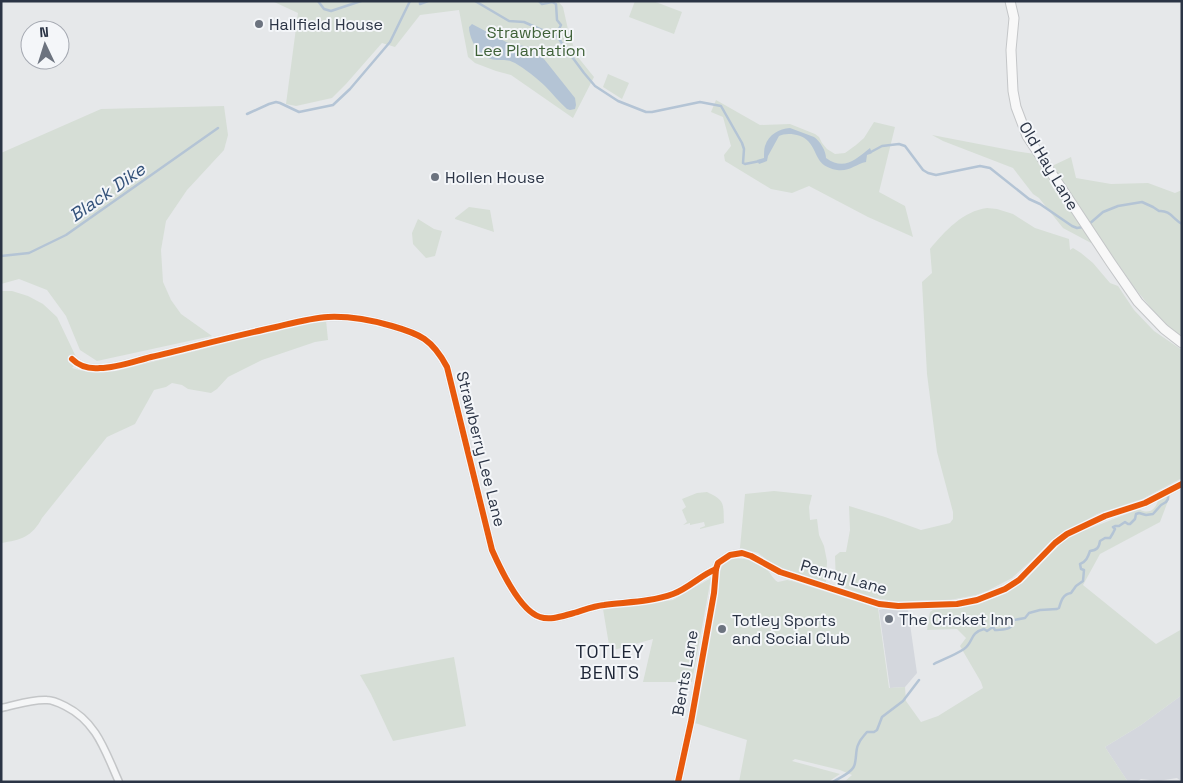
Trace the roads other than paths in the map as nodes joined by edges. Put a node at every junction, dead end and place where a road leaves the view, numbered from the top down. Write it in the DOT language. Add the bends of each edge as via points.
graph roads {
  1 [pos="1010,1"];
  2 [pos="1182,343"];
  3 [pos="72,359"];
  4 [pos="1182,484"];
  5 [pos="716,569"];
  6 [pos="1,708"];
  7 [pos="119,782"];
  8 [pos="678,782"];
  1 -- 2 [label="street, Old Hay Lane" via="1014,18 1011,50 1013,91 1027,136 1138,302"];
  3 -- 5 [label="street, Strawberry Lee Lane" via="89,368 107,368 328,317 361,318 412,331 437,349 447,366 492,550 520,600 535,614 546,618 602,605 660,598 689,586"];
  4 -- 5 [label="street, Penny Lane" via="1145,503 1104,516 1067,534 1019,580 1005,589 962,603 880,604 780,572 742,554 730,555 718,563"];
  5 -- 8 [label="street, Bents Lane"];
  6 -- 7 [label="street" via="45,700 76,711 96,733"];
}
